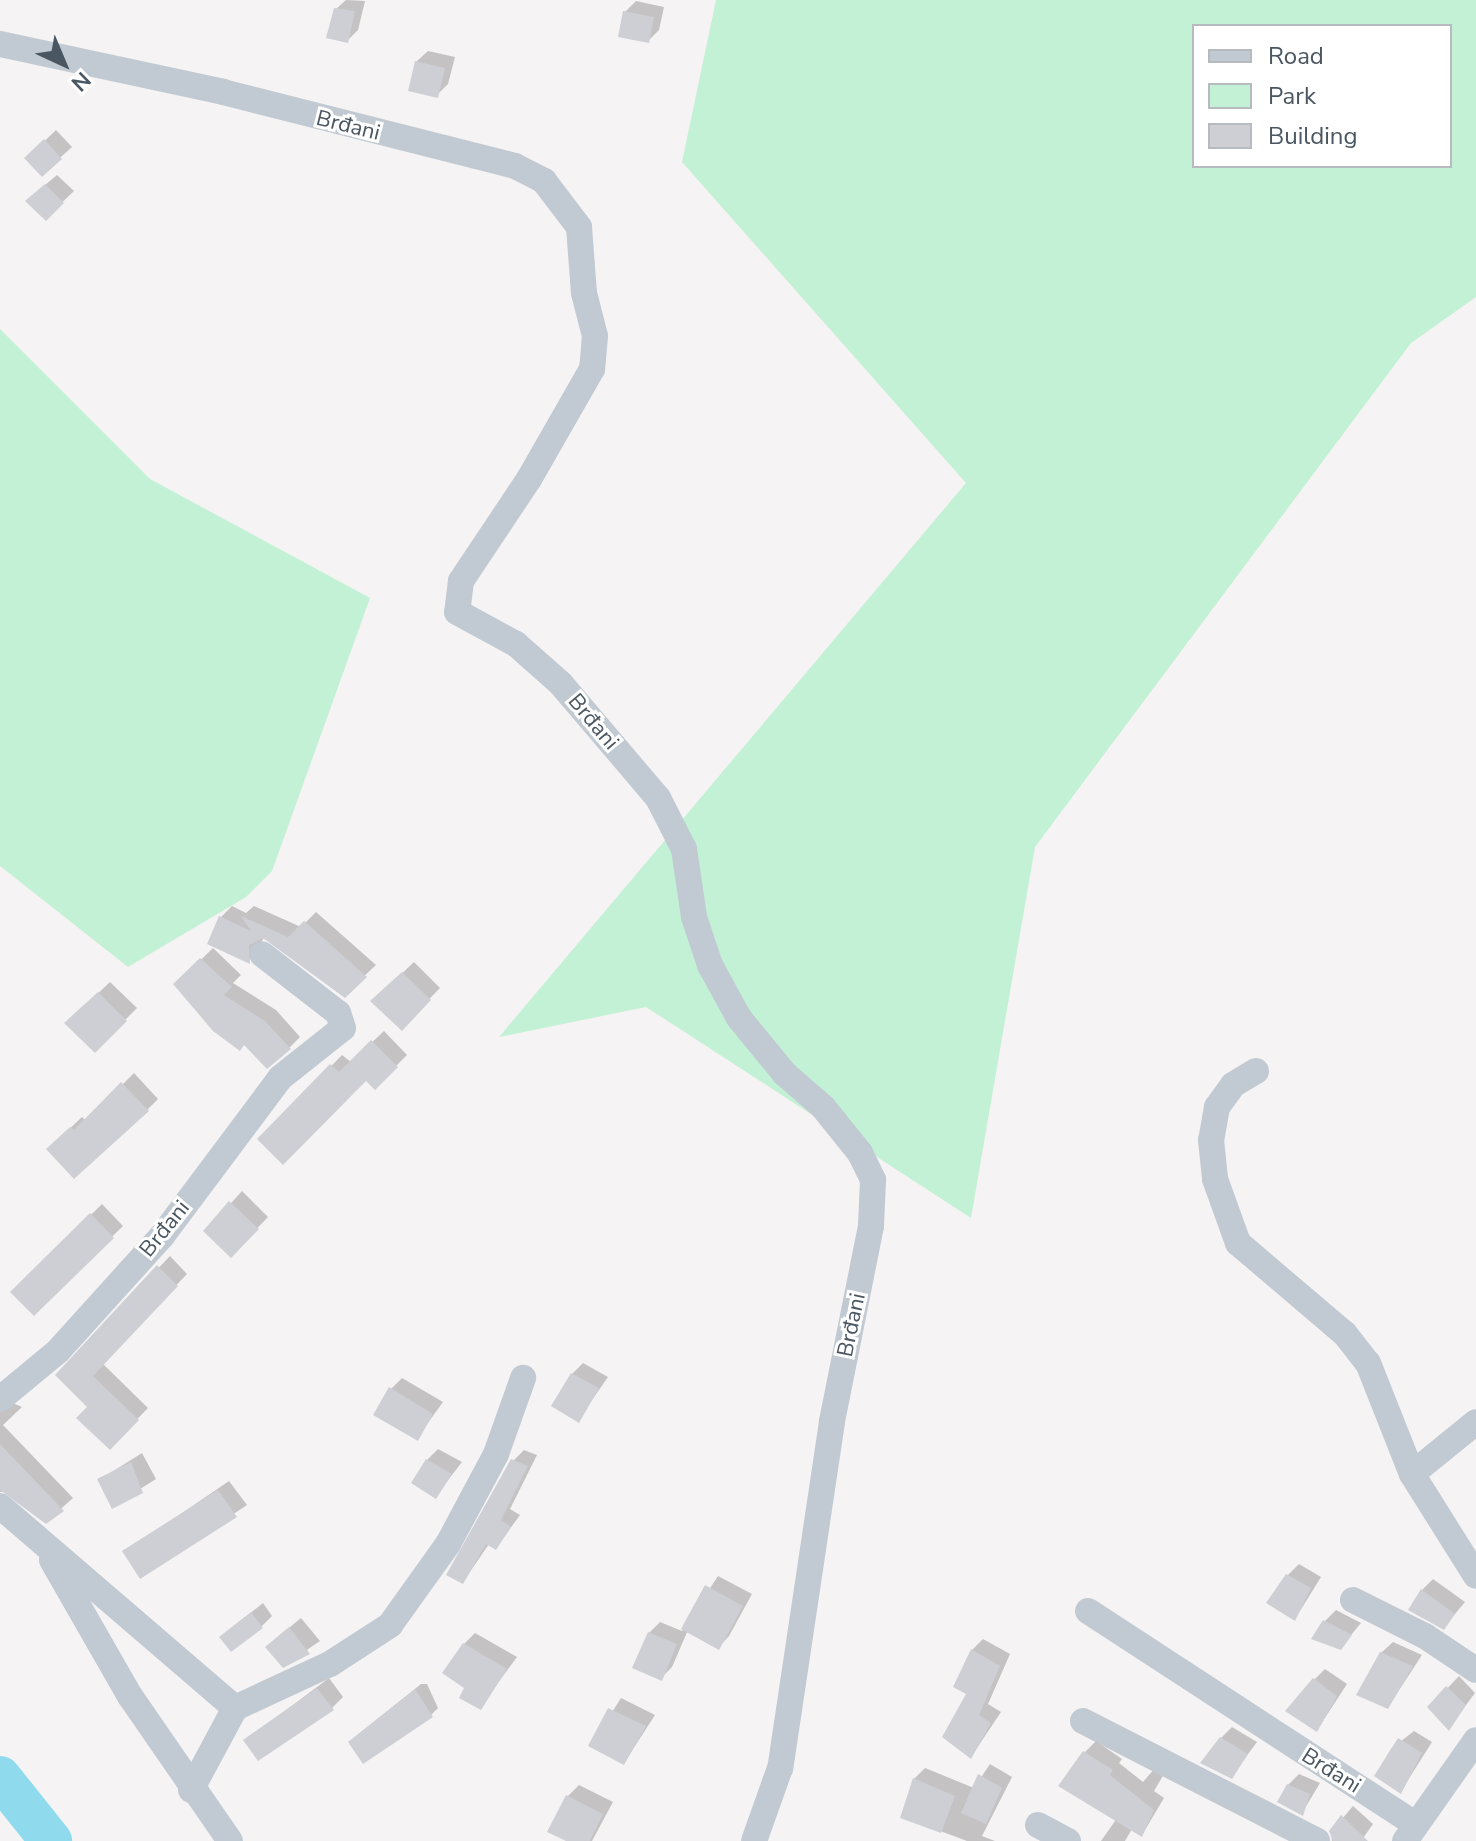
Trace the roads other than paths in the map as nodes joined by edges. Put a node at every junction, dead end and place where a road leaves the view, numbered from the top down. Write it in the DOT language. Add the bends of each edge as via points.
graph roads {
  1 [pos="0,44"];
  2 [pos="262,954"];
  3 [pos="1256,1071"];
  4 [pos="523,1378"];
  5 [pos="0,1399"];
  6 [pos="1476,1422"];
  7 [pos="1412,1474"];
  8 [pos="0,1506"];
  9 [pos="46,1551"];
  10 [pos="1476,1576"];
  11 [pos="1353,1600"];
  12 [pos="1088,1611"];
  13 [pos="1476,1670"];
  14 [pos="235,1708"];
  15 [pos="1083,1721"];
  16 [pos="1476,1740"];
  17 [pos="191,1790"];
  18 [pos="1038,1825"];
  19 [pos="1410,1832"];
  20 [pos="230,1841"];
  21 [pos="754,1841"];
  22 [pos="1068,1841"];
  23 [pos="1317,1841"];
  1 -- 21 [label="street, Brđani" via="223,92 515,166 544,181 579,227 584,293 595,336 592,369 529,479 461,581 457,612 516,644 561,684 658,798 684,849 694,917 710,965 739,1018 785,1074 823,1107 860,1153 873,1180 871,1226 832,1422 780,1768"];
  2 -- 5 [label="street, Brđani" via="338,1013 343,1028 280,1078 162,1236 58,1351"];
  3 -- 7 [label="street" via="1233,1085 1215,1118 1215,1179 1229,1224 1238,1243 1345,1334 1368,1363"];
  4 -- 14 [label="street" via="496,1454 448,1544 390,1625 330,1664"];
  6 -- 7 [label="street"];
  7 -- 10 [label="street"];
  8 -- 9 [label="street"];
  9 -- 14 [label="street" via="88,1578"];
  9 -- 17 [label="street"];
  11 -- 13 [label="street" via="1425,1636"];
  12 -- 19 [label="street, Brđani"];
  14 -- 17 [label="street"];
  15 -- 23 [label="street"];
  16 -- 19 [label="street, Brđani"];
  17 -- 20 [label="street"];
  18 -- 22 [label="street"];
}
